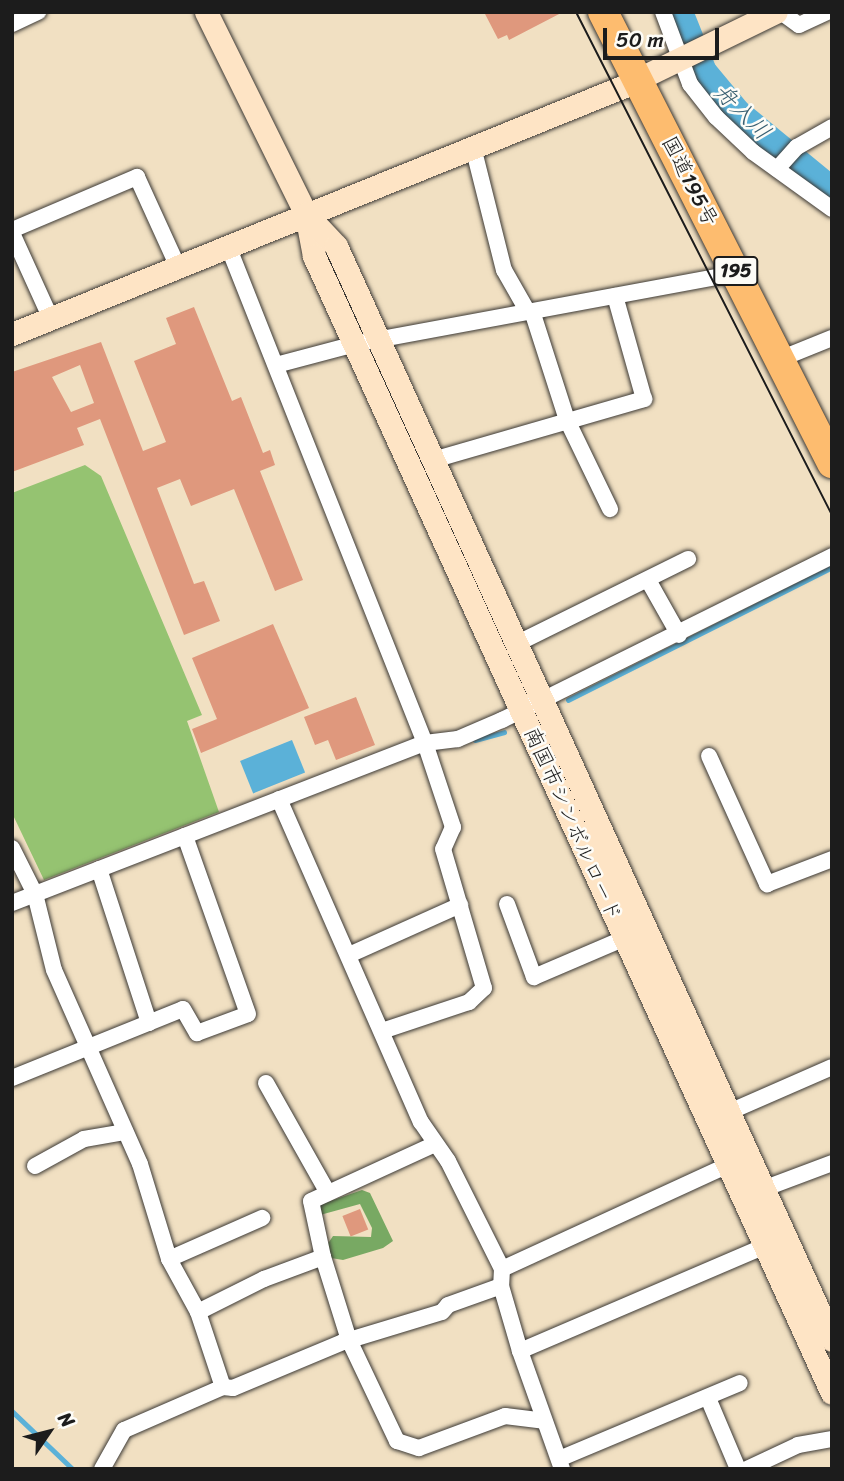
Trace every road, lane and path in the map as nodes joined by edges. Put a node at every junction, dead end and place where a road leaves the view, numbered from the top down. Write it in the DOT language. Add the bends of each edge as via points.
graph roads {
  1 [pos="38,12"];
  2 [pos="206,12"];
  3 [pos="603,12"];
  4 [pos="663,12"];
  5 [pos="778,12"];
  6 [pos="827,12"];
  7 [pos="12,24"];
  8 [pos="690,55"];
  9 [pos="638,80"];
  10 [pos="832,127"];
  11 [pos="473,147"];
  12 [pos="776,169"];
  13 [pos="832,209"];
  14 [pos="306,214"];
  15 [pos="12,231"];
  16 [pos="228,246"];
  17 [pos="178,267"];
  18 [pos="737,273"];
  19 [pos="615,296"];
  20 [pos="530,312"];
  21 [pos="51,319"];
  22 [pos="12,334"];
  23 [pos="832,338"];
  24 [pos="379,340"];
  25 [pos="355,344"];
  26 [pos="780,359"];
  27 [pos="276,365"];
  28 [pos="567,420"];
  29 [pos="433,460"];
  30 [pos="832,463"];
  31 [pos="610,509"];
  32 [pos="832,556"];
  33 [pos="688,559"];
  34 [pos="648,580"];
  35 [pos="679,635"];
  36 [pos="516,643"];
  37 [pos="532,706"];
  38 [pos="425,743"];
  39 [pos="709,756"];
  40 [pos="279,799"];
  41 [pos="185,835"];
  42 [pos="12,848"];
  43 [pos="832,859"];
  44 [pos="99,869"];
  45 [pos="35,894"];
  46 [pos="12,903"];
  47 [pos="507,904"];
  48 [pos="460,905"];
  49 [pos="625,938"];
  50 [pos="349,955"];
  51 [pos="149,1023"];
  52 [pos="382,1031"];
  53 [pos="88,1050"];
  54 [pos="832,1067"];
  55 [pos="12,1078"];
  56 [pos="266,1083"];
  57 [pos="718,1116"];
  58 [pos="125,1132"];
  59 [pos="435,1144"];
  60 [pos="832,1163"];
  61 [pos="728,1165"];
  62 [pos="35,1166"];
  63 [pos="763,1189"];
  64 [pos="328,1193"];
  65 [pos="262,1218"];
  66 [pos="765,1246"];
  67 [pos="323,1257"];
  68 [pos="169,1259"];
  69 [pos="501,1278"];
  70 [pos="198,1312"];
  71 [pos="349,1340"];
  72 [pos="832,1340"];
  73 [pos="520,1351"];
  74 [pos="740,1382"];
  75 [pos="223,1387"];
  76 [pos="832,1393"];
  77 [pos="708,1398"];
  78 [pos="544,1421"];
  79 [pos="832,1438"];
  80 [pos="561,1464"];
  81 [pos="102,1469"];
  82 [pos="738,1469"];
  83 [pos="747,1469"];
  1 -- 7 [label="street"];
  2 -- 14 [label="street"];
  3 -- 9 [label="highway, 国道195号 / 195"];
  4 -- 8 [label="street"];
  5 -- 6 [label="street" via="799,26"];
  5 -- 8 [label="street"];
  8 -- 9 [label="street"];
  8 -- 12 [label="street" via="690,84 716,117"];
  9 -- 11 [label="street"];
  9 -- 18 [label="highway, 国道195号 / 195"];
  10 -- 12 [label="street" via="797,147"];
  11 -- 14 [label="street"];
  11 -- 20 [label="street" via="504,270"];
  12 -- 13 [label="street"];
  14 -- 16 [label="street"];
  14 -- 24 [label="street, 南国市シンボルロード" via="336,246"];
  14 -- 25 [label="street, 南国市シンボルロード" via="314,256"];
  15 -- 17 [label="street" via="137,177"];
  15 -- 21 [label="street"];
  16 -- 17 [label="street"];
  16 -- 27 [label="street"];
  17 -- 21 [label="street"];
  18 -- 19 [label="street"];
  18 -- 26 [label="highway, 国道195号 / 195"];
  19 -- 20 [label="street"];
  19 -- 28 [label="street" via="644,400"];
  20 -- 24 [label="street"];
  20 -- 28 [label="street"];
  21 -- 22 [label="street"];
  23 -- 26 [label="street"];
  24 -- 25 [label="street"];
  24 -- 29 [label="street, 南国市シンボルロード"];
  25 -- 27 [label="street"];
  25 -- 37 [label="street, 南国市シンボルロード"];
  26 -- 30 [label="highway, 国道195号 / 195"];
  27 -- 38 [label="street"];
  28 -- 29 [label="street"];
  28 -- 31 [label="street"];
  29 -- 36 [label="street, 南国市シンボルロード"];
  32 -- 35 [label="street"];
  33 -- 34 [label="street"];
  34 -- 35 [label="street"];
  34 -- 36 [label="street"];
  35 -- 37 [label="street"];
  36 -- 37 [label="street, 南国市シンボルロード"];
  37 -- 38 [label="street" via="458,738"];
  37 -- 49 [label="street, 南国市シンボルロード"];
  37 -- 57 [label="street, 南国市シンボルロード"];
  38 -- 40 [label="street"];
  38 -- 48 [label="street" via="453,827 443,849"];
  39 -- 43 [label="street" via="767,884"];
  40 -- 41 [label="street"];
  40 -- 50 [label="street"];
  41 -- 44 [label="street"];
  41 -- 51 [label="street" via="248,1014 197,1033 183,1009"];
  42 -- 45 [label="street"];
  44 -- 45 [label="street"];
  44 -- 51 [label="street"];
  45 -- 46 [label="street"];
  45 -- 53 [label="street" via="54,970"];
  47 -- 49 [label="street" via="534,978"];
  48 -- 50 [label="street"];
  48 -- 52 [label="street" via="484,988 469,1002"];
  49 -- 57 [label="street, 南国市シンボルロード"];
  50 -- 52 [label="street"];
  51 -- 53 [label="street"];
  52 -- 59 [label="street"];
  53 -- 55 [label="street"];
  53 -- 58 [label="street"];
  54 -- 57 [label="street"];
  56 -- 64 [label="street"];
  57 -- 61 [label="street, 南国市シンボルロード"];
  57 -- 63 [label="street, 南国市シンボルロード"];
  58 -- 62 [label="street" via="84,1139"];
  58 -- 68 [label="street"];
  59 -- 64 [label="street"];
  59 -- 69 [label="street"];
  60 -- 63 [label="street"];
  61 -- 66 [label="street, 南国市シンボルロード"];
  61 -- 69 [label="street"];
  63 -- 72 [label="street, 南国市シンボルロード"];
  64 -- 67 [label="street" via="311,1200"];
  65 -- 68 [label="street"];
  66 -- 73 [label="street"];
  66 -- 76 [label="street, 南国市シンボルロード"];
  67 -- 70 [label="street" via="264,1279"];
  67 -- 71 [label="street"];
  68 -- 70 [label="street"];
  69 -- 71 [label="street" via="442,1312"];
  69 -- 73 [label="street"];
  70 -- 75 [label="street"];
  71 -- 75 [label="street" via="233,1388"];
  71 -- 78 [label="street" via="397,1441 419,1448 506,1416"];
  73 -- 78 [label="street"];
  74 -- 77 [label="street"];
  75 -- 81 [label="street" via="124,1430"];
  77 -- 80 [label="street"];
  77 -- 82 [label="street"];
  78 -- 80 [label="street"];
  79 -- 83 [label="street" via="798,1445"];
}
